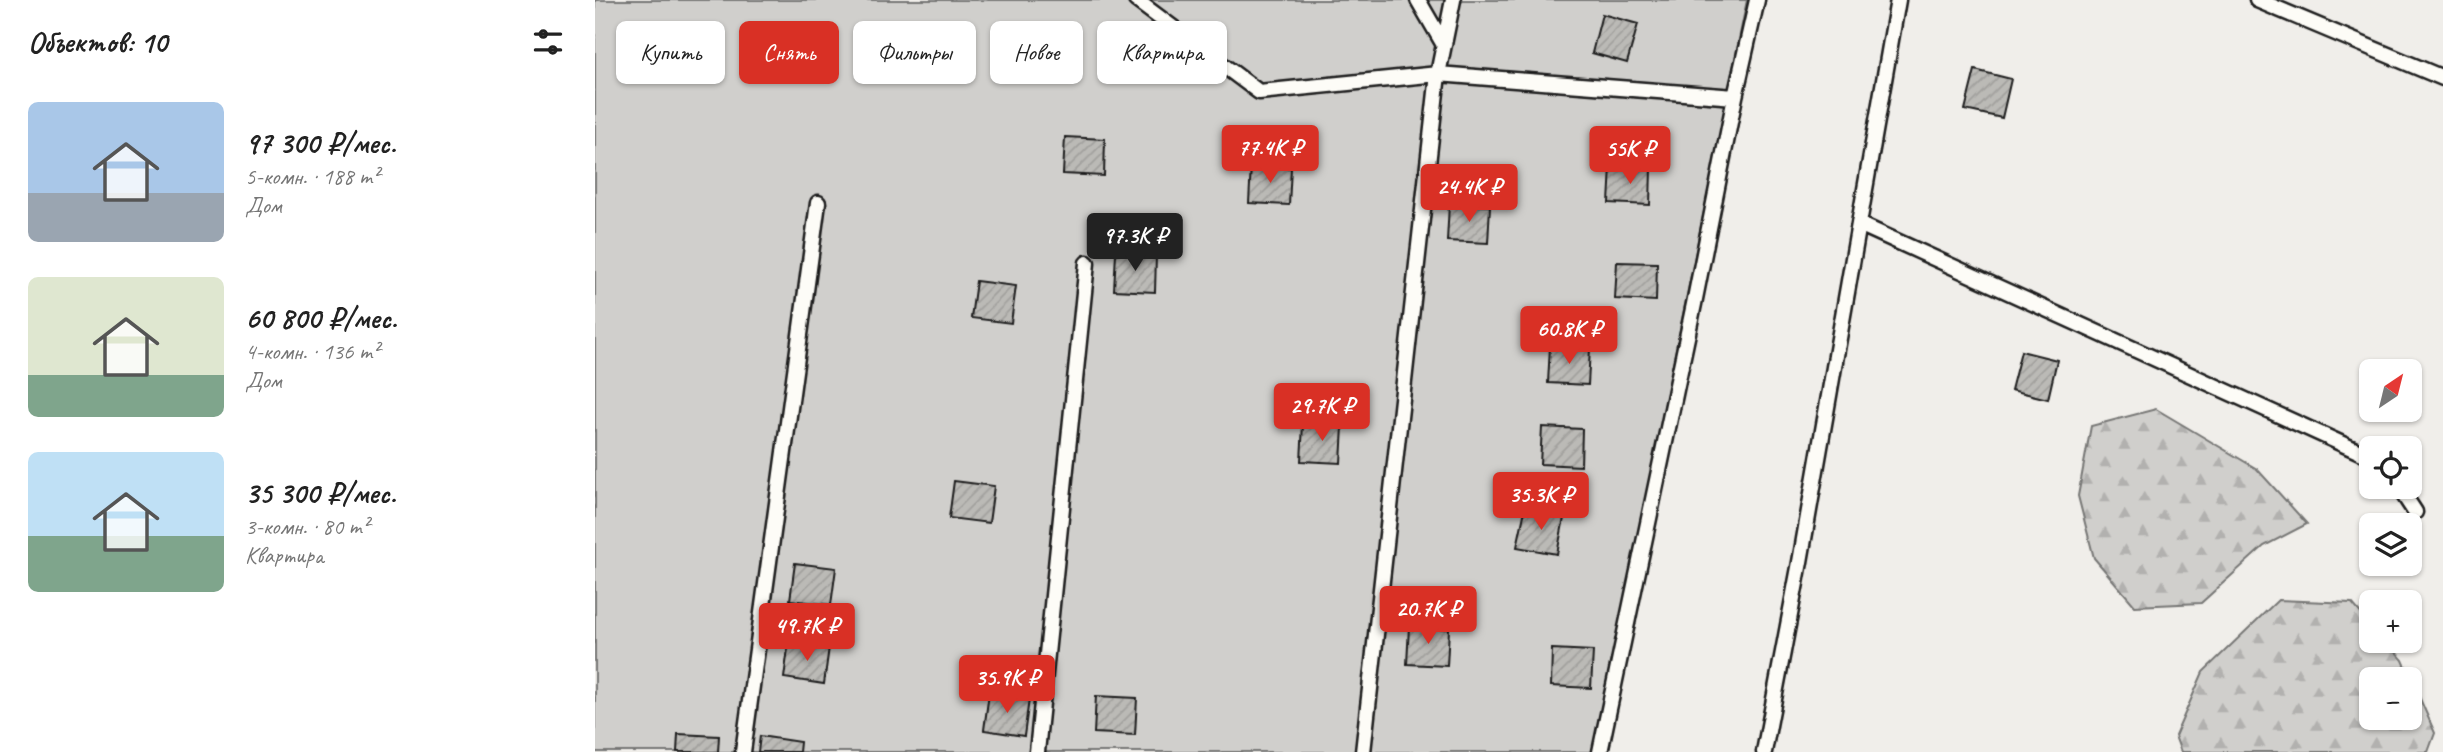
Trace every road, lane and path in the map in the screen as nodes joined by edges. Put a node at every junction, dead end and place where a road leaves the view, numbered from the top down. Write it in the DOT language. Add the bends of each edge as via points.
graph roads {
  1 [pos="1136,0"];
  2 [pos="1417,0"];
  3 [pos="1453,0"];
  4 [pos="1757,0"];
  5 [pos="1898,0"];
  6 [pos="2257,0"];
  7 [pos="1444,45"];
  8 [pos="1438,74"];
  9 [pos="2443,78"];
  10 [pos="1735,97"];
  11 [pos="818,203"];
  12 [pos="1859,225"];
  13 [pos="1087,263"];
  14 [pos="2359,452"];
  15 [pos="2406,499"];
  16 [pos="2415,512"];
  17 [pos="743,752"];
  18 [pos="1037,752"];
  19 [pos="1363,752"];
  20 [pos="1600,752"];
  21 [pos="1764,752"];
  1 -- 8 [label="lane" via="1259,92"];
  2 -- 7 [label="lane"];
  3 -- 7 [label="lane"];
  4 -- 10 [label="lane"];
  5 -- 12 [label="lane"];
  6 -- 9 [label="lane"];
  7 -- 8 [label="lane"];
  8 -- 10 [label="lane"];
  8 -- 19 [label="lane"];
  10 -- 20 [label="lane"];
  11 -- 17 [label="lane"];
  12 -- 14 [label="lane"];
  12 -- 21 [label="lane"];
  13 -- 18 [label="lane"];
  15 -- 16 [label="lane"];
}
